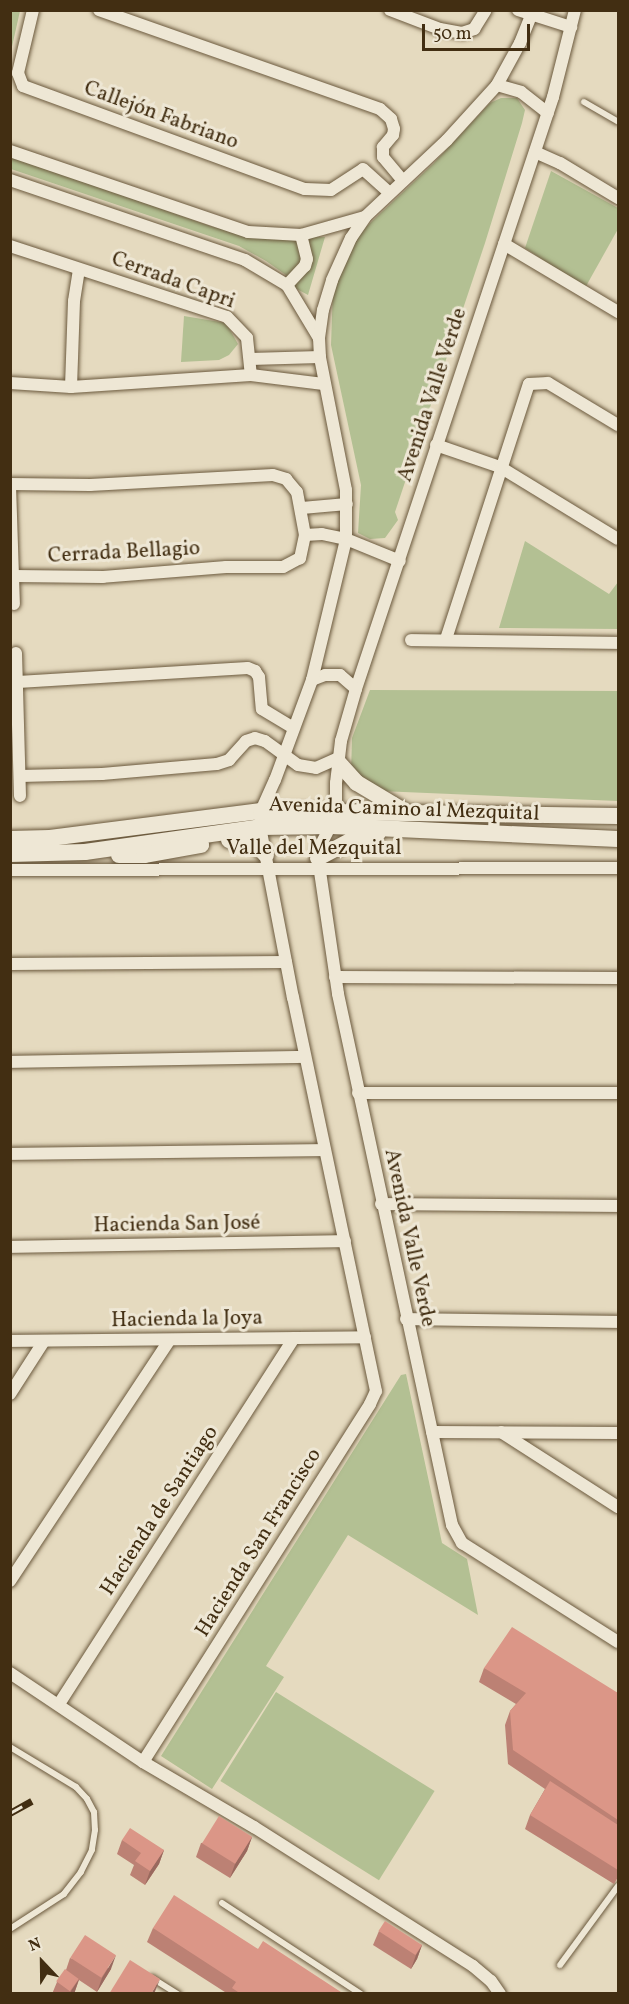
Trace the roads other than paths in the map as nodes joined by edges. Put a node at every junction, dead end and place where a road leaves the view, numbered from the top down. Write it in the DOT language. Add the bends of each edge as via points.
graph roads {
  1 [pos="33,10"];
  2 [pos="99,10"];
  3 [pos="390,10"];
  4 [pos="486,10"];
  5 [pos="518,10"];
  6 [pos="572,12"];
  7 [pos="532,13"];
  8 [pos="571,27"];
  9 [pos="497,85"];
  10 [pos="584,102"];
  11 [pos="548,113"];
  12 [pos="618,122"];
  13 [pos="10,151"];
  14 [pos="535,152"];
  15 [pos="10,180"];
  16 [pos="403,181"];
  17 [pos="390,193"];
  18 [pos="618,198"];
  19 [pos="365,217"];
  20 [pos="301,235"];
  21 [pos="504,244"];
  22 [pos="10,246"];
  23 [pos="79,269"];
  24 [pos="286,285"];
  25 [pos="618,312"];
  26 [pos="319,338"];
  27 [pos="320,357"];
  28 [pos="250,359"];
  29 [pos="251,375"];
  30 [pos="10,382"];
  31 [pos="323,384"];
  32 [pos="71,387"];
  33 [pos="618,425"];
  34 [pos="436,445"];
  35 [pos="500,467"];
  36 [pos="10,485"];
  37 [pos="347,504"];
  38 [pos="302,508"];
  39 [pos="305,535"];
  40 [pos="346,539"];
  41 [pos="618,539"];
  42 [pos="400,561"];
  43 [pos="14,576"];
  44 [pos="14,604"];
  45 [pos="446,639"];
  46 [pos="411,640"];
  47 [pos="618,643"];
  48 [pos="16,653"];
  49 [pos="312,680"];
  50 [pos="18,682"];
  51 [pos="356,688"];
  52 [pos="294,728"];
  53 [pos="284,755"];
  54 [pos="338,760"];
  55 [pos="20,776"];
  56 [pos="20,795"];
  57 [pos="405,811"];
  58 [pos="618,816"];
  59 [pos="334,818"];
  60 [pos="260,819"];
  61 [pos="399,829"];
  62 [pos="10,838"];
  63 [pos="618,839"];
  64 [pos="86,852"];
  65 [pos="10,854"];
  66 [pos="267,861"];
  67 [pos="319,863"];
  68 [pos="618,868"];
  69 [pos="10,870"];
  70 [pos="286,962"];
  71 [pos="10,964"];
  72 [pos="335,977"];
  73 [pos="618,978"];
  74 [pos="305,1057"];
  75 [pos="10,1062"];
  76 [pos="618,1093"];
  77 [pos="358,1094"];
  78 [pos="324,1150"];
  79 [pos="10,1154"];
  80 [pos="381,1204"];
  81 [pos="618,1206"];
  82 [pos="345,1241"];
  83 [pos="10,1247"];
  84 [pos="405,1319"];
  85 [pos="618,1322"];
  86 [pos="364,1337"];
  87 [pos="294,1338"];
  88 [pos="10,1341"];
  89 [pos="44,1341"];
  90 [pos="169,1341"];
  91 [pos="10,1394"];
  92 [pos="500,1431"];
  93 [pos="432,1432"];
  94 [pos="618,1434"];
  95 [pos="618,1507"];
  96 [pos="10,1581"];
  97 [pos="618,1642"];
  98 [pos="10,1673"];
  99 [pos="59,1704"];
  100 [pos="10,1747"];
  101 [pos="143,1761"];
  102 [pos="618,1886"];
  103 [pos="222,1903"];
  104 [pos="10,1929"];
  105 [pos="560,1965"];
  106 [pos="147,1975"];
  107 [pos="178,1994"];
  108 [pos="361,1994"];
  109 [pos="500,1994"];
  1 -- 17 [label="street, Callejón Fabriano" via="18,73 23,86 305,189 331,190 356,172 366,170"];
  2 -- 16 [label="street" via="380,109 391,119 394,129 383,147 383,157"];
  3 -- 4 [label="street" via="462,33 474,29"];
  5 -- 7 [label="street"];
  6 -- 8 [label="street, Avenida Valle Verde"];
  7 -- 8 [label="street"];
  7 -- 9 [label="street"];
  8 -- 11 [label="street, Avenida Valle Verde"];
  9 -- 11 [label="street" via="521,92"];
  9 -- 16 [label="street"];
  10 -- 12 [label="lane"];
  11 -- 14 [label="street, Avenida Valle Verde"];
  13 -- 20 [label="street" via="248,232"];
  14 -- 18 [label="street"];
  14 -- 21 [label="street, Avenida Valle Verde"];
  15 -- 24 [label="street" via="207,245 245,260"];
  16 -- 17 [label="street"];
  17 -- 19 [label="street"];
  19 -- 20 [label="street"];
  19 -- 26 [label="street" via="351,237 332,280"];
  20 -- 24 [label="street" via="305,266"];
  21 -- 25 [label="street"];
  21 -- 34 [label="street, Avenida Valle Verde"];
  22 -- 23 [label="street, Cerrada Capri"];
  23 -- 28 [label="street, Cerrada Capri" via="227,317 247,338"];
  23 -- 32 [label="street, Cerrada Capri"];
  24 -- 26 [label="street"];
  26 -- 27 [label="street"];
  27 -- 28 [label="street"];
  27 -- 31 [label="street"];
  28 -- 29 [label="street, Cerrada Capri"];
  29 -- 31 [label="street"];
  29 -- 32 [label="street"];
  30 -- 32 [label="street"];
  31 -- 37 [label="street"];
  33 -- 35 [label="street" via="548,383 533,383 527,387"];
  34 -- 35 [label="street"];
  34 -- 42 [label="street, Avenida Valle Verde"];
  35 -- 41 [label="street"];
  35 -- 45 [label="street"];
  36 -- 38 [label="street, Cerrada Bellagio" via="90,485 273,475 291,483"];
  36 -- 43 [label="street, Cerrada Bellagio"];
  37 -- 38 [label="street"];
  37 -- 40 [label="street"];
  38 -- 39 [label="street, Cerrada Bellagio"];
  39 -- 40 [label="street"];
  39 -- 43 [label="street, Cerrada Bellagio" via="300,558 283,567 226,567 103,577"];
  40 -- 42 [label="street"];
  40 -- 49 [label="street"];
  42 -- 51 [label="street, Avenida Valle Verde"];
  43 -- 44 [label="street"];
  45 -- 46 [label="street"];
  45 -- 47 [label="street"];
  48 -- 50 [label="street"];
  49 -- 51 [label="street" via="340,675"];
  49 -- 52 [label="street"];
  50 -- 52 [label="street" via="248,668 259,677 262,710"];
  50 -- 55 [label="street"];
  51 -- 54 [label="street, Avenida Valle Verde"];
  52 -- 53 [label="street"];
  53 -- 54 [label="street" via="298,765 316,768"];
  53 -- 55 [label="street" via="255,738 246,741 229,760 217,764"];
  53 -- 60 [label="street"];
  54 -- 57 [label="main road" via="357,783"];
  54 -- 59 [label="street, Avenida Valle Verde"];
  55 -- 56 [label="street"];
  57 -- 58 [label="main road, Avenida Camino al Mezquital"];
  57 -- 59 [label="main road, Avenida Camino al Mezquital"];
  59 -- 60 [label="main road, Avenida Camino al Mezquital"];
  59 -- 61 [label="main road, Avenida Camino al Mezquital"];
  59 -- 67 [label="street, Avenida Valle Verde" via="320,849"];
  60 -- 62 [label="main road, Avenida Camino al Mezquital" via="50,838"];
  60 -- 64 [label="main road, Avenida Camino al Mezquital"];
  60 -- 66 [label="street"];
  61 -- 63 [label="main road, Avenida Camino al Mezquital"];
  61 -- 67 [label="main road" via="365,835"];
  64 -- 65 [label="main road, Avenida Camino al Mezquital"];
  64 -- 66 [label="main road" via="144,855 242,838 253,841"];
  66 -- 67 [label="street, Valle del Mezquital"];
  66 -- 69 [label="street, Valle del Mezquital"];
  66 -- 70 [label="street"];
  67 -- 68 [label="street, Valle del Mezquital"];
  67 -- 72 [label="street, Avenida Valle Verde"];
  70 -- 71 [label="street"];
  70 -- 74 [label="street"];
  72 -- 73 [label="street"];
  72 -- 77 [label="street, Avenida Valle Verde"];
  74 -- 75 [label="street"];
  74 -- 78 [label="street"];
  76 -- 77 [label="street"];
  77 -- 80 [label="street, Avenida Valle Verde"];
  78 -- 79 [label="street"];
  78 -- 82 [label="street"];
  80 -- 81 [label="street"];
  80 -- 84 [label="street, Avenida Valle Verde"];
  82 -- 83 [label="street, Hacienda San José"];
  82 -- 86 [label="street"];
  84 -- 85 [label="street"];
  84 -- 93 [label="street, Avenida Valle Verde"];
  86 -- 87 [label="street, Hacienda la Joya"];
  86 -- 101 [label="street, Hacienda San Francisco" via="376,1391 370,1404"];
  87 -- 90 [label="street, Hacienda la Joya"];
  87 -- 99 [label="street, Hacienda de Santiago"];
  88 -- 89 [label="street, Hacienda la Joya"];
  89 -- 90 [label="street, Hacienda la Joya"];
  89 -- 91 [label="street"];
  90 -- 96 [label="street"];
  92 -- 93 [label="street"];
  92 -- 94 [label="street"];
  92 -- 95 [label="street"];
  93 -- 97 [label="street, Avenida Valle Verde" via="452,1525 462,1543"];
  98 -- 99 [label="street"];
  99 -- 101 [label="street"];
  100 -- 104 [label="lane" via="76,1787 94,1812 95,1830 92,1850 64,1894"];
  101 -- 109 [label="street" via="473,1966"];
  102 -- 105 [label="lane"];
  103 -- 108 [label="lane"];
  106 -- 107 [label="lane"];
}
